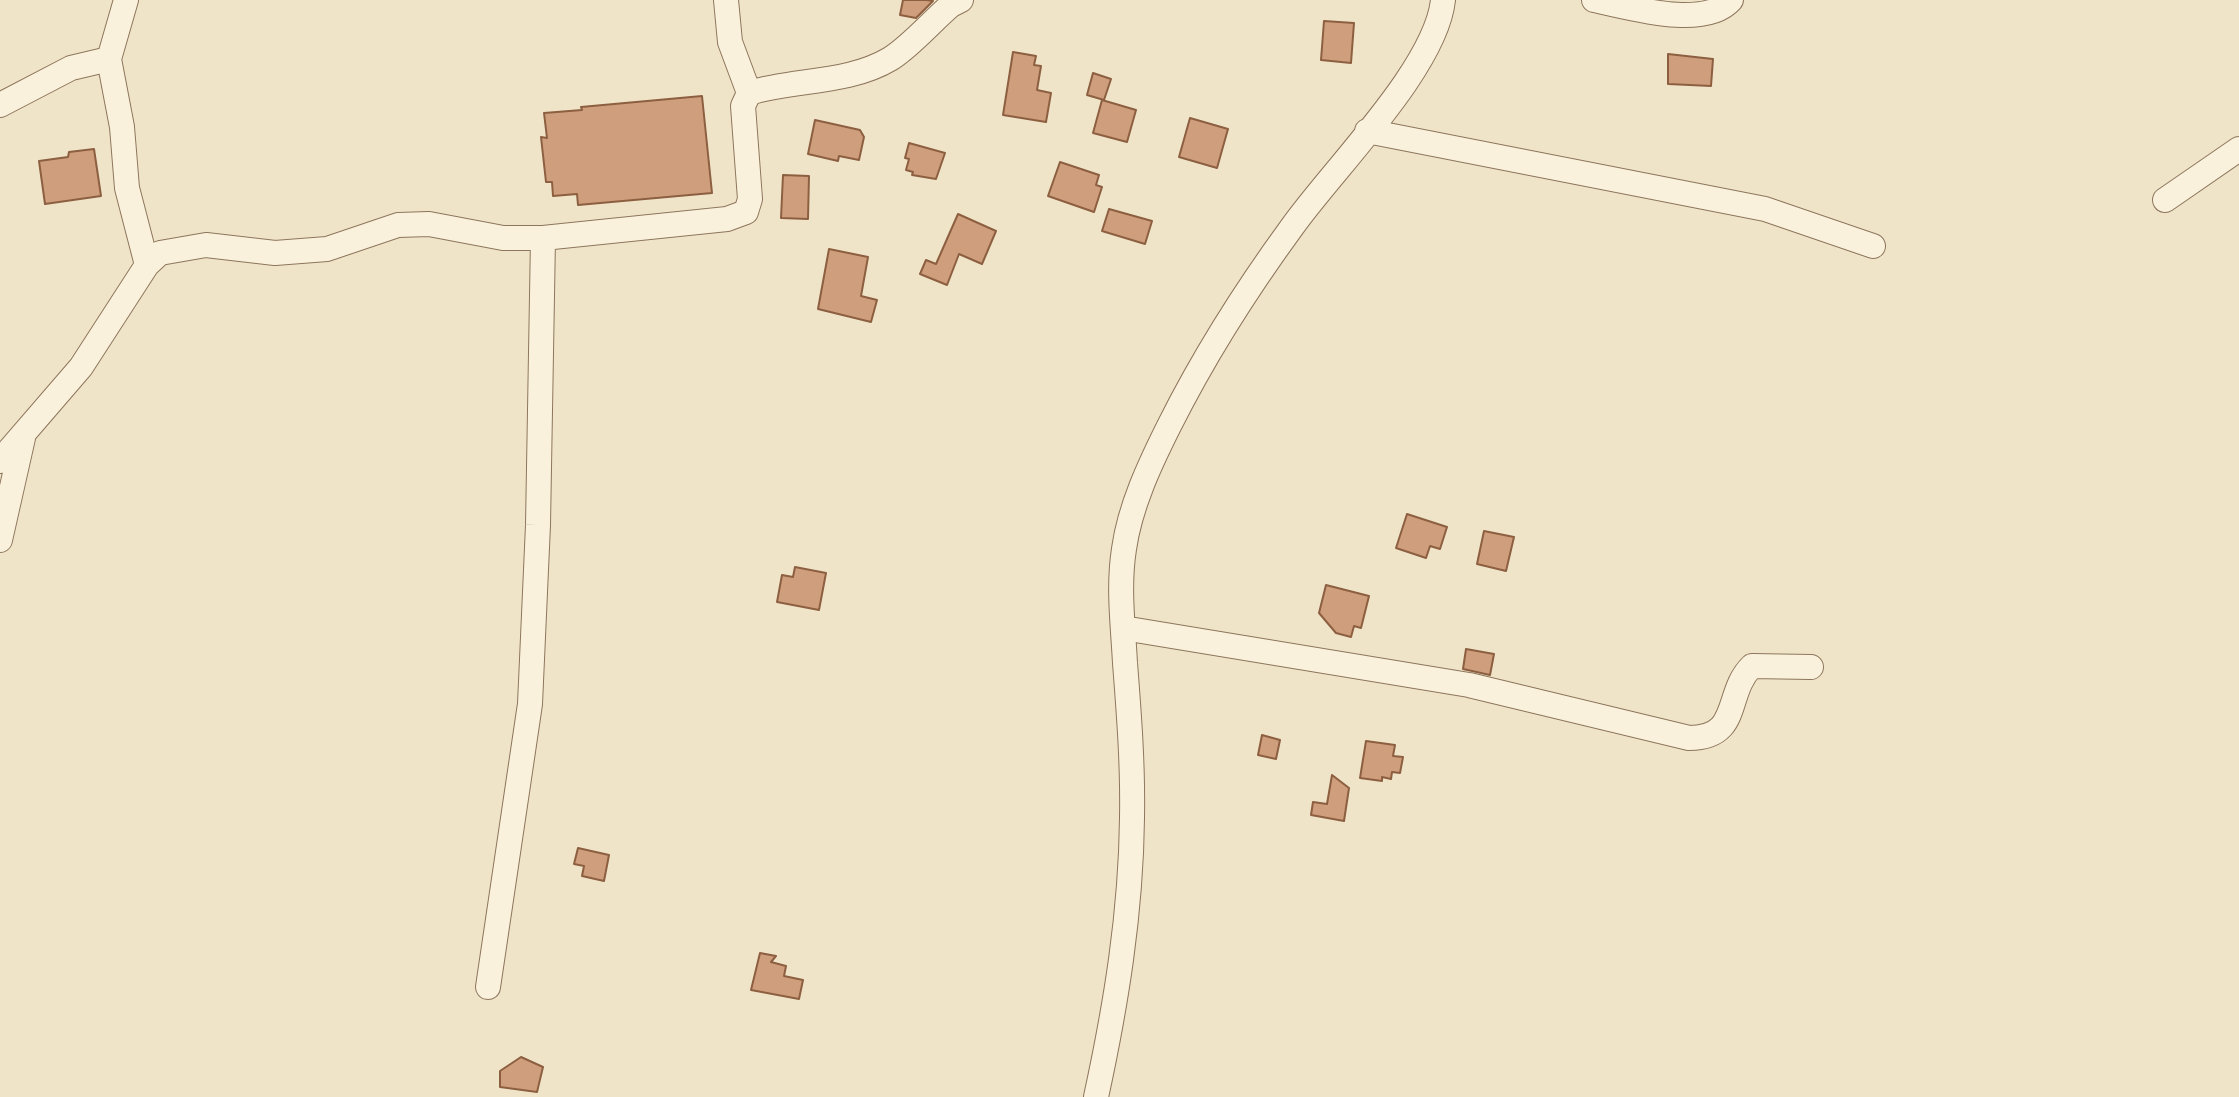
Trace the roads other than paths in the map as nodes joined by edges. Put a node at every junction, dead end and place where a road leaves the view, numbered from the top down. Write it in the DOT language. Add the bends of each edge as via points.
graph roads {
  1 [pos="126,0"];
  2 [pos="726,0"];
  3 [pos="961,0"];
  4 [pos="1443,0"];
  5 [pos="1594,0"];
  6 [pos="1731,0"];
  7 [pos="109,59"];
  8 [pos="748,93"];
  9 [pos="0,105"];
  10 [pos="1367,131"];
  11 [pos="2239,149"];
  12 [pos="2165,200"];
  13 [pos="543,238"];
  14 [pos="1873,246"];
  15 [pos="147,265"];
  16 [pos="23,438"];
  17 [pos="0,461"];
  18 [pos="0,540"];
  19 [pos="1123,628"];
  20 [pos="1811,667"];
  21 [pos="488,986"];
  22 [pos="1096,1097"];
  1 -- 7 [label="street"];
  2 -- 8 [label="street" via="730,42"];
  3 -- 8 [label="street" via="892,58 872,68"];
  4 -- 10 [label="street" via="1432,41"];
  5 -- 6 [label="street" via="1684,14 1714,13"];
  7 -- 9 [label="street" via="71,68"];
  7 -- 15 [label="street" via="127,188"];
  8 -- 13 [label="street" via="743,106 750,199 746,212 727,219"];
  10 -- 14 [label="street" via="1765,209"];
  10 -- 19 [label="street" via="1254,280 1169,426 1132,511 1120,600"];
  11 -- 12 [label="street"];
  13 -- 15 [label="street" via="503,238 429,225 398,225 327,249 275,253 206,245 160,253"];
  13 -- 21 [label="street" via="530,704"];
  15 -- 16 [label="street" via="81,367"];
  16 -- 17 [label="street"];
  16 -- 18 [label="street"];
  19 -- 20 [label="street" via="1469,685 1689,738 1715,734 1723,725 1740,677 1752,666"];
  19 -- 22 [label="street" via="1132,757 1131,871 1125,938"];
}
